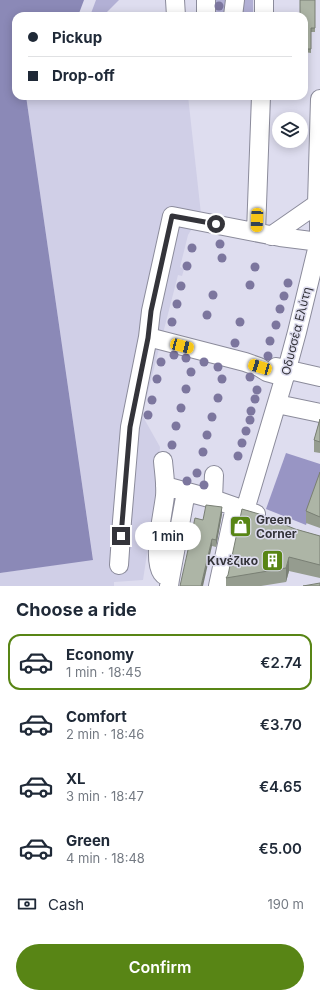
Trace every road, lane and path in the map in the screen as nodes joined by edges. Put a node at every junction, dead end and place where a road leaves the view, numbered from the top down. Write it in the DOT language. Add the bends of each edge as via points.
graph roads {
  1 [pos="175,0"];
  2 [pos="206,0"];
  3 [pos="235,0"];
  4 [pos="264,0"];
  5 [pos="176,12"];
  6 [pos="206,12"];
  7 [pos="234,12"];
  8 [pos="264,12"];
  9 [pos="320,99"];
  10 [pos="261,100"];
  11 [pos="319,177"];
  12 [pos="317,204"];
  13 [pos="231,227"];
  14 [pos="264,234"];
  15 [pos="291,239"];
  16 [pos="319,242"];
  17 [pos="148,338"];
  18 [pos="286,373"];
  19 [pos="320,377"];
  20 [pos="277,404"];
  21 [pos="320,414"];
  22 [pos="163,461"];
  23 [pos="214,475"];
  24 [pos="165,486"];
  25 [pos="186,492"];
  26 [pos="213,499"];
  27 [pos="240,508"];
  28 [pos="272,520"];
  29 [pos="119,565"];
  30 [pos="169,583"];
  31 [pos="218,586"];
  1 -- 5 [label="street"];
  2 -- 6 [label="street"];
  3 -- 7 [label="street"];
  4 -- 8 [label="street"];
  9 -- 11 [label="street, Οδυσσέα Ελύτη"];
  10 -- 14 [label="street"];
  11 -- 12 [label="street, Οδυσσέα Ελύτη"];
  12 -- 14 [label="street"];
  12 -- 16 [label="street, Οδυσσέα Ελύτη"];
  13 -- 14 [label="street"];
  13 -- 15 [label="street" via="220,236 284,246"];
  13 -- 17 [label="street" via="172,216 151,311"];
  14 -- 15 [label="street"];
  15 -- 16 [label="street"];
  16 -- 18 [label="street, Οδυσσέα Ελύτη"];
  17 -- 18 [label="street" via="260,367 269,365"];
  17 -- 29 [label="street" via="130,427"];
  18 -- 19 [label="street"];
  18 -- 20 [label="street, Οδυσσέα Ελύτη"];
  20 -- 21 [label="street"];
  20 -- 27 [label="street, Οδυσσέα Ελύτη"];
  22 -- 24 [label="street"];
  23 -- 26 [label="street"];
  24 -- 25 [label="street"];
  24 -- 30 [label="street" via="158,559 161,572"];
  25 -- 26 [label="street"];
  25 -- 30 [label="street"];
  26 -- 27 [label="street"];
  27 -- 28 [label="street"];
  27 -- 31 [label="street, Οδυσσέα Ελύτη"];
}
